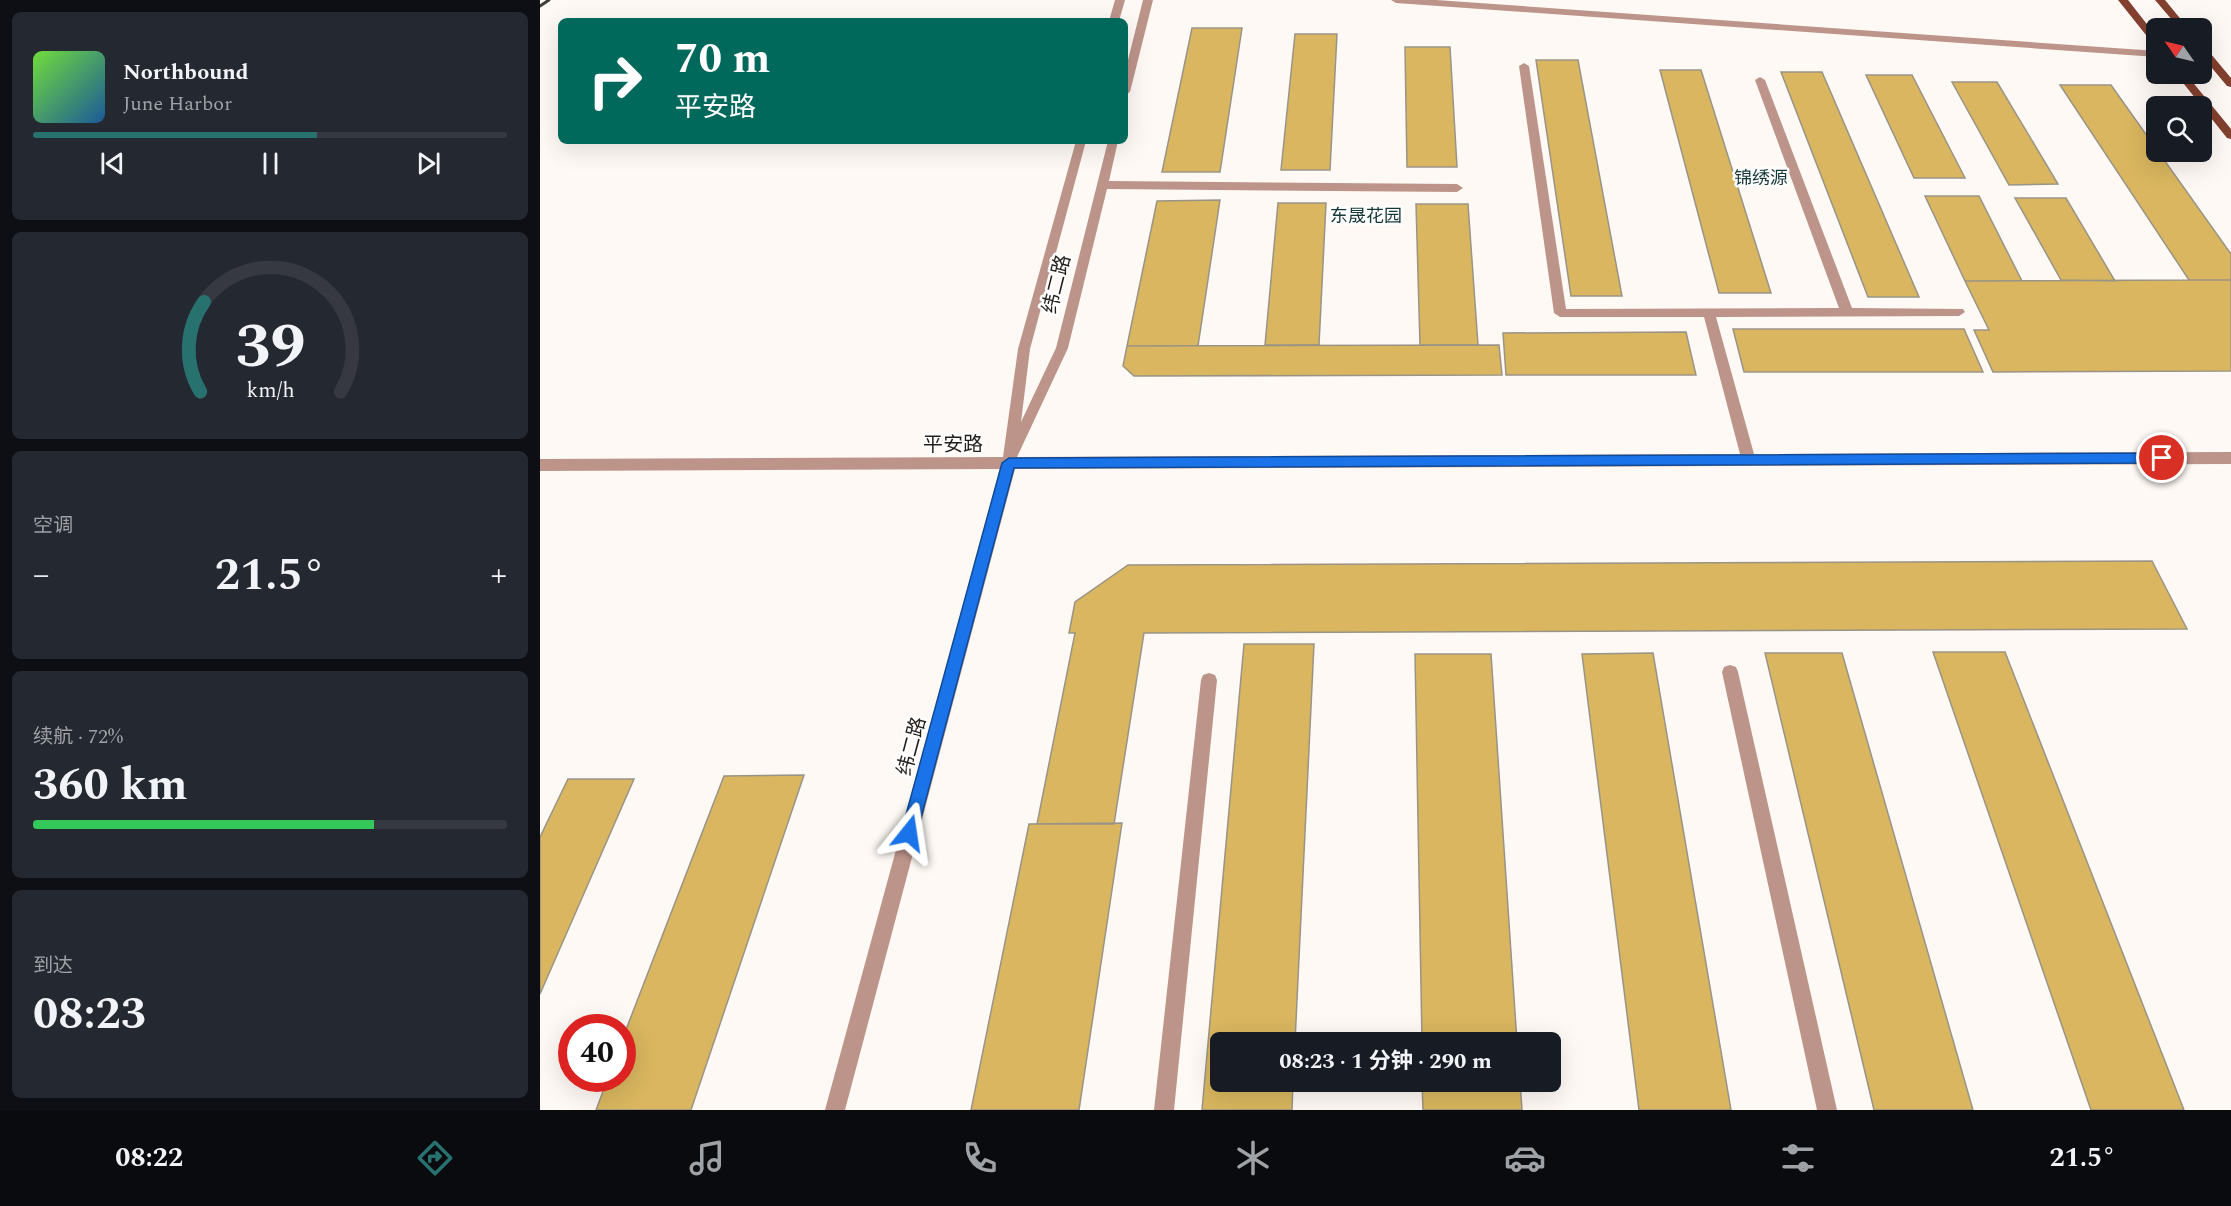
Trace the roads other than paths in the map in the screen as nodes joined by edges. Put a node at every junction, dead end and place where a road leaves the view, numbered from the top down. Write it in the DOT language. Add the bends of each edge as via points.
graph roads {
  1 [pos="1120,0"];
  2 [pos="1148,0"];
  3 [pos="1396,0"];
  4 [pos="2123,0"];
  5 [pos="2160,0"];
  6 [pos="1115,18"];
  7 [pos="2175,18"];
  8 [pos="2146,29"];
  9 [pos="2146,53"];
  10 [pos="2212,62"];
  11 [pos="1524,66"];
  12 [pos="1128,80"];
  13 [pos="1760,80"];
  14 [pos="2189,84"];
  15 [pos="2231,84"];
  16 [pos="2231,136"];
  17 [pos="1080,144"];
  18 [pos="1112,144"];
  19 [pos="1102,185"];
  20 [pos="1457,188"];
  21 [pos="1847,312"];
  22 [pos="1959,312"];
  23 [pos="1709,313"];
  24 [pos="2231,458"];
  25 [pos="1748,460"];
  26 [pos="1009,463"];
  27 [pos="540,465"];
  28 [pos="1730,672"];
  29 [pos="1209,680"];
  30 [pos="835,1110"];
  31 [pos="1164,1110"];
  32 [pos="1827,1110"];
  1 -- 6 [label="street"];
  2 -- 12 [label="street"];
  3 -- 9 [label="street"];
  4 -- 8 [label="main road"];
  5 -- 7 [label="main road"];
  10 -- 15 [label="main road"];
  11 -- 23 [label="street" via="1560,313"];
  13 -- 21 [label="street"];
  14 -- 16 [label="main road"];
  17 -- 26 [label="street, 纬二路" via="1024,349"];
  18 -- 19 [label="street, 纬二路"];
  19 -- 20 [label="street"];
  19 -- 26 [label="street, 纬二路" via="1062,348"];
  21 -- 22 [label="street"];
  21 -- 23 [label="street"];
  23 -- 25 [label="street"];
  24 -- 25 [label="street, 平安路"];
  25 -- 26 [label="street, 平安路"];
  26 -- 27 [label="street, 平安路"];
  26 -- 30 [label="street, 纬二路"];
  28 -- 32 [label="street"];
  29 -- 31 [label="street"];
}
